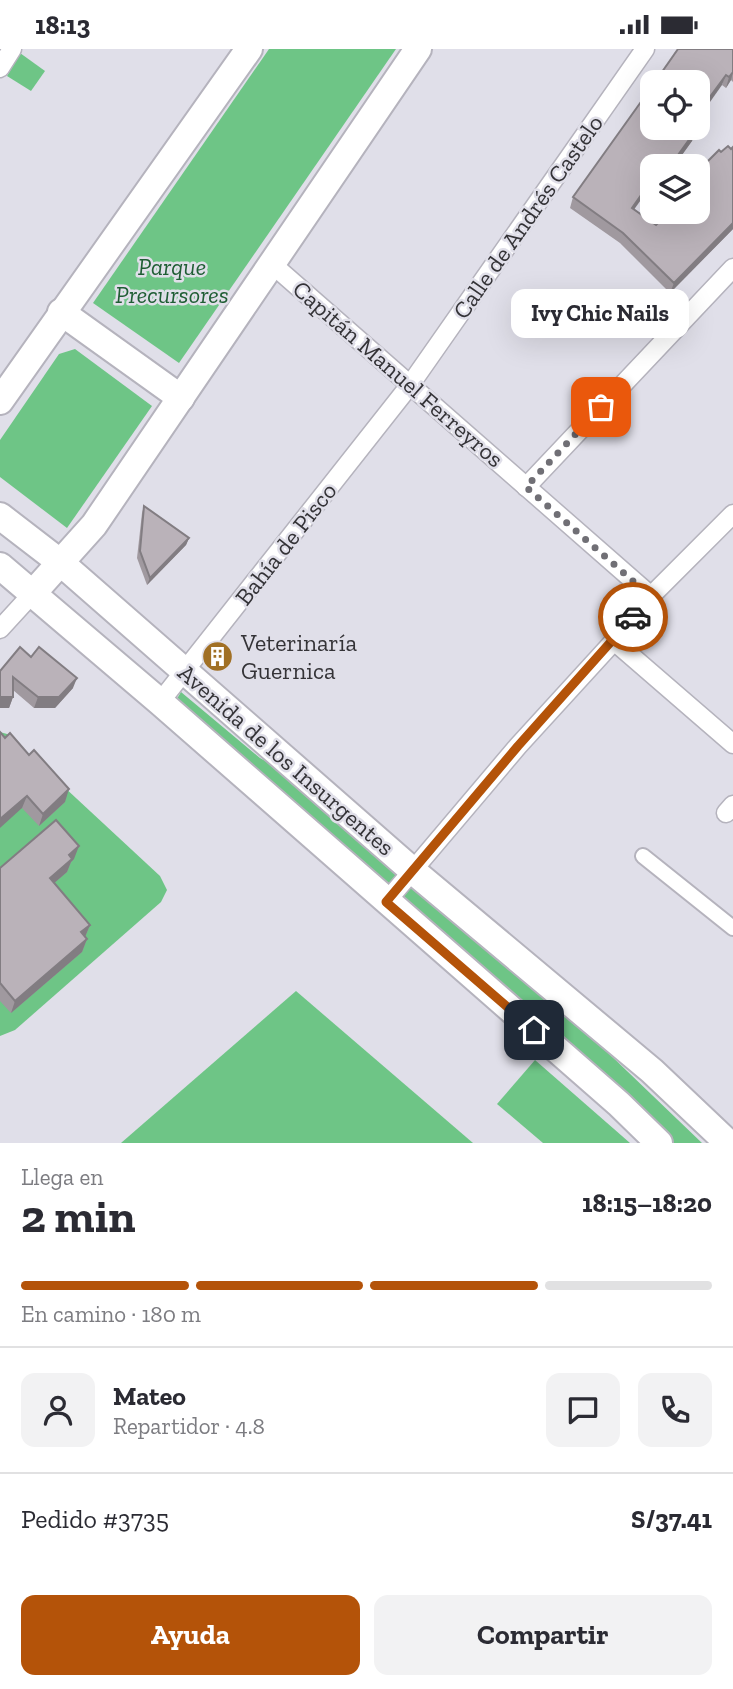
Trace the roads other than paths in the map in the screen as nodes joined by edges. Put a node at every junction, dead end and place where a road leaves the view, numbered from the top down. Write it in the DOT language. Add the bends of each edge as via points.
graph roads {
  1 [pos="12,49"];
  2 [pos="249,49"];
  3 [pos="418,49"];
  4 [pos="645,49"];
  5 [pos="0,68"];
  6 [pos="272,264"];
  7 [pos="733,268"];
  8 [pos="61,312"];
  9 [pos="410,385"];
  10 [pos="181,398"];
  11 [pos="0,401"];
  12 [pos="526,487"];
  13 [pos="733,515"];
  14 [pos="0,516"];
  15 [pos="61,563"];
  16 [pos="0,566"];
  17 [pos="33,593"];
  18 [pos="650,596"];
  19 [pos="0,629"];
  20 [pos="614,641"];
  21 [pos="186,672"];
  22 [pos="160,702"];
  23 [pos="733,744"];
  24 [pos="643,856"];
  25 [pos="413,871"];
  26 [pos="386,902"];
  27 [pos="733,927"];
  28 [pos="659,1143"];
  29 [pos="728,1143"];
  1 -- 5 [label="street"];
  2 -- 8 [label="main road"];
  3 -- 6 [label="main road"];
  4 -- 9 [label="street, Calle de Andrés Castelo"];
  6 -- 9 [label="street, Capitán Manuel Ferreyros"];
  6 -- 10 [label="main road"];
  7 -- 12 [label="street"];
  8 -- 10 [label="main road"];
  8 -- 11 [label="main road"];
  9 -- 12 [label="street, Capitán Manuel Ferreyros"];
  9 -- 21 [label="street, Bahía de Pisco"];
  10 -- 15 [label="main road" via="94,525"];
  12 -- 18 [label="street, Capitán Manuel Ferreyros"];
  13 -- 18 [label="street"];
  14 -- 15 [label="main road, Avenida de los Insurgentes"];
  15 -- 17 [label="main road"];
  15 -- 21 [label="main road, Avenida de los Insurgentes"];
  16 -- 17 [label="main road, Avenida de los Insurgentes"];
  17 -- 19 [label="street"];
  17 -- 22 [label="main road, Avenida de los Insurgentes"];
  18 -- 20 [label="street"];
  20 -- 23 [label="street"];
  20 -- 25 [label="street"];
  21 -- 22 [label="street, Bahía de Pisco"];
  21 -- 25 [label="main road, Avenida de los Insurgentes"];
  22 -- 26 [label="main road, Avenida de los Insurgentes"];
  24 -- 27 [label="street"];
  25 -- 26 [label="street"];
  25 -- 29 [label="main road, Avenida de los Insurgentes" via="652,1071"];
  26 -- 28 [label="main road, Avenida de los Insurgentes"];
}
